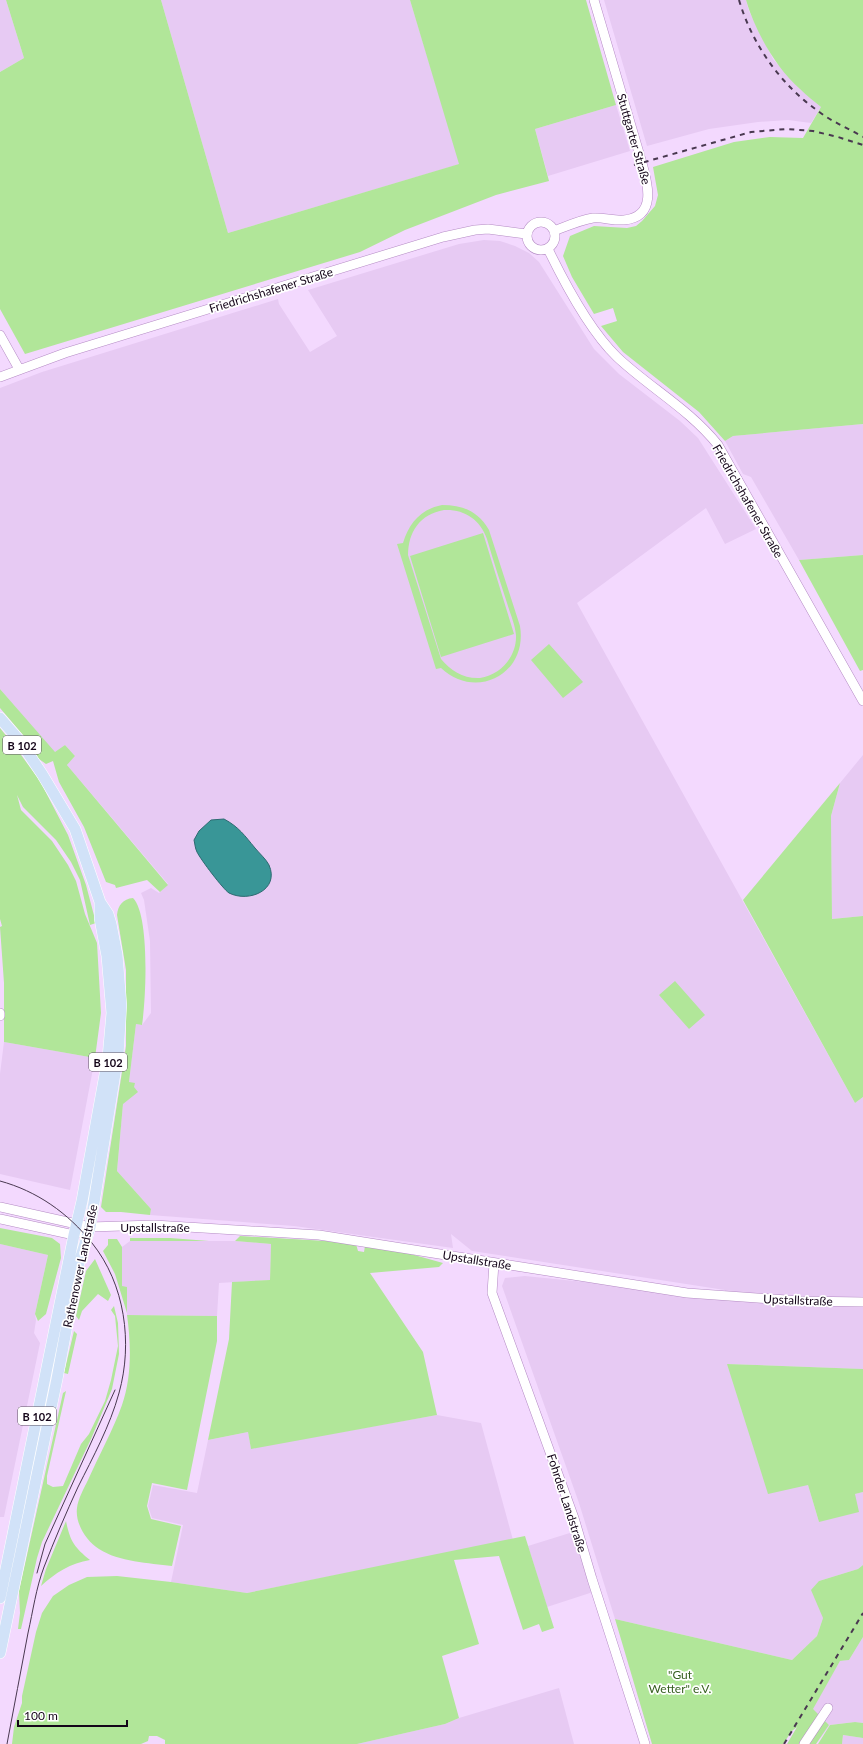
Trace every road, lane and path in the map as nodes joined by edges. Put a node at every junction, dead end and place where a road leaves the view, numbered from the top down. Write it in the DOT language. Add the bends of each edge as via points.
graph roads {
  1 [pos="594,0"];
  2 [pos="554,231"];
  3 [pos="526,234"];
  4 [pos="548,249"];
  5 [pos="0,335"];
  6 [pos="19,369"];
  7 [pos="0,376"];
  8 [pos="863,701"];
  9 [pos="0,718"];
  10 [pos="100,902"];
  11 [pos="0,1207"];
  12 [pos="0,1219"];
  13 [pos="90,1228"];
  14 [pos="76,1229"];
  15 [pos="494,1263"];
  16 [pos="863,1302"];
  17 [pos="0,1598"];
  18 [pos="0,1653"];
  19 [pos="828,1708"];
  20 [pos="645,1744"];
  21 [pos="804,1744"];
  1 -- 2 [label="street, Stuttgarter Straße" via="642,163 648,186 648,198 644,209 631,218 592,218"];
  2 -- 3 [label="street" via="548,224 539,222 531,225"];
  2 -- 4 [label="street" via="554,241"];
  3 -- 4 [label="street" via="527,242 532,248 540,251"];
  3 -- 6 [label="street, Friedrichshafener Straße" via="488,229 454,234"];
  4 -- 8 [label="street, Friedrichshafener Straße" via="603,342 633,371 700,424 718,446"];
  5 -- 6 [label="street"];
  6 -- 7 [label="street, Friedrichshafener Straße"];
  9 -- 10 [label="main road, Rathenower Landstraße / B 102" via="20,741 42,774 74,829"];
  10 -- 13 [label="main road, Rathenower Landstraße / B 102" via="111,924 117,955 121,1005 118,1055"];
  10 -- 14 [label="main road, Rathenower Landstraße / B 102" via="100,919 110,981 111,1020 104,1087"];
  11 -- 14 [label="street"];
  12 -- 14 [label="street"];
  13 -- 14 [label="street, Upstallstraße"];
  13 -- 15 [label="street, Upstallstraße" via="154,1225 292,1233 361,1241"];
  13 -- 18 [label="main road, Rathenower Landstraße / B 102" via="78,1266"];
  14 -- 17 [label="main road, Rathenower Landstraße / B 102"];
  15 -- 16 [label="street, Upstallstraße" via="687,1293 800,1301"];
  15 -- 20 [label="street, Fohrder Landstraße" via="492,1293 574,1518"];
  19 -- 21 [label="street"];
}
